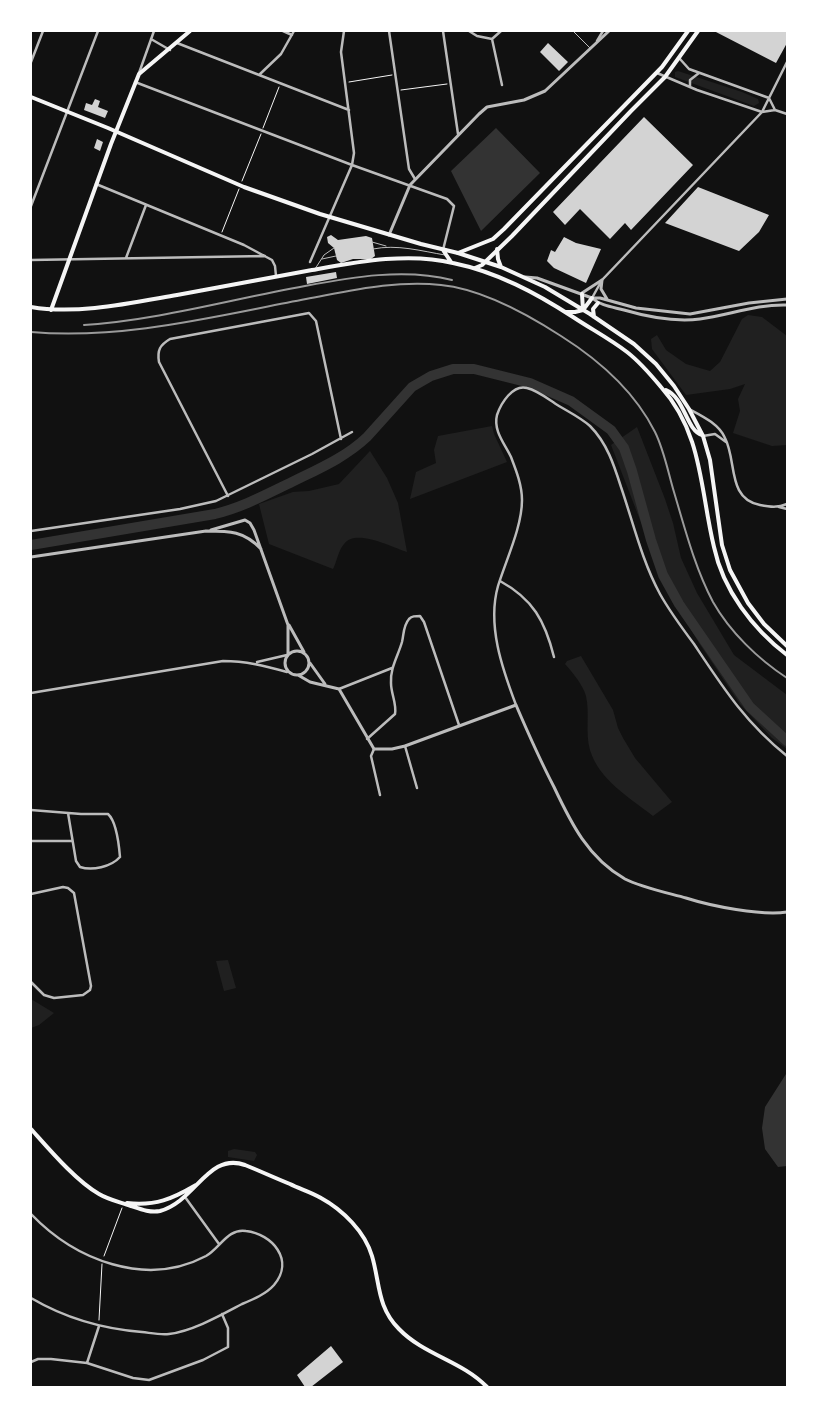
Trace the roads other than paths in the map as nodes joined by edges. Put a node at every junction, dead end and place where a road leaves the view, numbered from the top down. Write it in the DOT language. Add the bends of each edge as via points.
graph roads {
  1 [pos="43,31"];
  2 [pos="98,31"];
  3 [pos="154,31"];
  4 [pos="190,31"];
  5 [pos="283,31"];
  6 [pos="294,31"];
  7 [pos="344,31"];
  8 [pos="389,31"];
  9 [pos="443,31"];
  10 [pos="468,31"];
  11 [pos="501,31"];
  12 [pos="573,31"];
  13 [pos="603,31"];
  14 [pos="609,31"];
  15 [pos="688,31"];
  16 [pos="698,31"];
  17 [pos="292,35"];
  18 [pos="151,39"];
  19 [pos="492,39"];
  20 [pos="177,43"];
  21 [pos="596,44"];
  22 [pos="590,49"];
  23 [pos="170,50"];
  24 [pos="680,59"];
  25 [pos="31,62"];
  26 [pos="787,62"];
  27 [pos="657,73"];
  28 [pos="698,73"];
  29 [pos="139,74"];
  30 [pos="259,76"];
  31 [pos="666,77"];
  32 [pos="135,82"];
  33 [pos="502,85"];
  34 [pos="690,87"];
  35 [pos="31,97"];
  36 [pos="769,98"];
  37 [pos="349,110"];
  38 [pos="775,110"];
  39 [pos="762,112"];
  40 [pos="68,113"];
  41 [pos="787,114"];
  42 [pos="117,132"];
  43 [pos="458,134"];
  44 [pos="352,165"];
  45 [pos="415,179"];
  46 [pos="96,184"];
  47 [pos="410,185"];
  48 [pos="146,205"];
  49 [pos="31,206"];
  50 [pos="331,216"];
  51 [pos="389,235"];
  52 [pos="372,242"];
  53 [pos="387,246"];
  54 [pos="250,248"];
  55 [pos="334,248"];
  56 [pos="373,249"];
  57 [pos="497,249"];
  58 [pos="444,250"];
  59 [pos="458,253"];
  60 [pos="248,256"];
  61 [pos="265,256"];
  62 [pos="336,256"];
  63 [pos="446,256"];
  64 [pos="126,258"];
  65 [pos="69,259"];
  66 [pos="321,259"];
  67 [pos="31,260"];
  68 [pos="486,261"];
  69 [pos="310,262"];
  70 [pos="451,262"];
  71 [pos="501,267"];
  72 [pos="475,268"];
  73 [pos="315,269"];
  74 [pos="276,276"];
  75 [pos="525,277"];
  76 [pos="602,280"];
  77 [pos="582,294"];
  78 [pos="592,298"];
  79 [pos="607,300"];
  80 [pos="787,300"];
  81 [pos="598,303"];
  82 [pos="787,305"];
  83 [pos="31,307"];
  84 [pos="51,310"];
  85 [pos="583,310"];
  86 [pos="565,312"];
  87 [pos="594,316"];
  88 [pos="634,344"];
  89 [pos="627,352"];
  90 [pos="664,389"];
  91 [pos="689,409"];
  92 [pos="352,432"];
  93 [pos="703,436"];
  94 [pos="341,439"];
  95 [pos="728,443"];
  96 [pos="228,496"];
  97 [pos="787,504"];
  98 [pos="779,507"];
  99 [pos="787,510"];
  100 [pos="31,531"];
  101 [pos="206,531"];
  102 [pos="261,549"];
  103 [pos="31,557"];
  104 [pos="500,581"];
  105 [pos="288,625"];
  106 [pos="787,646"];
  107 [pos="304,653"];
  108 [pos="288,654"];
  109 [pos="787,655"];
  110 [pos="554,657"];
  111 [pos="310,662"];
  112 [pos="255,663"];
  113 [pos="392,668"];
  114 [pos="288,672"];
  115 [pos="298,675"];
  116 [pos="325,685"];
  117 [pos="339,689"];
  118 [pos="31,693"];
  119 [pos="516,705"];
  120 [pos="459,725"];
  121 [pos="367,739"];
  122 [pos="405,746"];
  123 [pos="374,749"];
  124 [pos="787,756"];
  125 [pos="417,788"];
  126 [pos="380,795"];
  127 [pos="31,810"];
  128 [pos="68,813"];
  129 [pos="31,840"];
  130 [pos="72,841"];
  131 [pos="31,894"];
  132 [pos="787,912"];
  133 [pos="31,982"];
  134 [pos="31,1129"];
  135 [pos="200,1183"];
  136 [pos="185,1197"];
  137 [pos="118,1202"];
  138 [pos="31,1214"];
  139 [pos="219,1244"];
  140 [pos="31,1298"];
  141 [pos="222,1314"];
  142 [pos="99,1326"];
  143 [pos="31,1362"];
  144 [pos="87,1363"];
  145 [pos="487,1386"];
  1 -- 25 [label="street"];
  2 -- 40 [label="street"];
  3 -- 18 [label="street"];
  4 -- 20 [label="main road"];
  5 -- 17 [label="street"];
  6 -- 17 [label="street"];
  7 -- 37 [label="street" via="341,52"];
  8 -- 45 [label="street" via="409,169"];
  9 -- 43 [label="street"];
  10 -- 19 [label="street"];
  11 -- 19 [label="street"];
  12 -- 22 [label="lane"];
  13 -- 21 [label="street"];
  14 -- 21 [label="street"];
  15 -- 27 [label="main road"];
  16 -- 24 [label="main road"];
  17 -- 30 [label="street" via="281,54"];
  18 -- 23 [label="street"];
  18 -- 29 [label="street"];
  19 -- 33 [label="street"];
  20 -- 23 [label="main road"];
  20 -- 30 [label="street"];
  21 -- 22 [label="street"];
  22 -- 43 [label="street" via="545,91 524,100 487,107"];
  23 -- 29 [label="main road"];
  24 -- 28 [label="street"];
  24 -- 31 [label="main road"];
  26 -- 36 [label="street"];
  27 -- 31 [label="street"];
  27 -- 59 [label="main road" via="493,239"];
  28 -- 34 [label="street" via="690,80"];
  28 -- 36 [label="street"];
  29 -- 32 [label="main road"];
  30 -- 37 [label="street"];
  31 -- 34 [label="street"];
  31 -- 57 [label="main road"];
  32 -- 42 [label="main road"];
  32 -- 44 [label="street"];
  34 -- 39 [label="street"];
  35 -- 40 [label="main road"];
  36 -- 38 [label="street"];
  36 -- 39 [label="street"];
  37 -- 44 [label="street" via="354,153"];
  38 -- 39 [label="street"];
  38 -- 41 [label="street"];
  39 -- 76 [label="street"];
  40 -- 42 [label="main road"];
  40 -- 49 [label="street"];
  42 -- 46 [label="main road"];
  42 -- 50 [label="main road" via="241,185"];
  43 -- 45 [label="street"];
  44 -- 47 [label="street"];
  44 -- 50 [label="street"];
  45 -- 47 [label="street"];
  46 -- 48 [label="street"];
  46 -- 65 [label="main road"];
  47 -- 51 [label="street"];
  47 -- 58 [label="street" via="446,199 454,206"];
  48 -- 54 [label="street"];
  48 -- 64 [label="street"];
  50 -- 51 [label="main road"];
  50 -- 69 [label="street"];
  51 -- 58 [label="main road"];
  52 -- 53 [label="lane"];
  53 -- 56 [label="lane"];
  53 -- 63 [label="lane"];
  54 -- 60 [label="street" via="252,253"];
  54 -- 61 [label="street"];
  55 -- 66 [label="lane"];
  57 -- 68 [label="main road"];
  57 -- 71 [label="main road"];
  58 -- 59 [label="main road"];
  58 -- 63 [label="main road"];
  59 -- 68 [label="main road"];
  60 -- 61 [label="street"];
  60 -- 64 [label="street"];
  61 -- 74 [label="street" via="273,262"];
  62 -- 66 [label="lane"];
  63 -- 70 [label="main road"];
  64 -- 65 [label="street"];
  65 -- 67 [label="street"];
  65 -- 84 [label="main road"];
  66 -- 73 [label="lane"];
  68 -- 71 [label="main road"];
  68 -- 72 [label="main road"];
  70 -- 72 [label="main road"];
  70 -- 73 [label="main road" via="411,258"];
  71 -- 75 [label="main road"];
  72 -- 86 [label="main road" via="507,280"];
  73 -- 74 [label="main road"];
  74 -- 84 [label="main road" via="131,303"];
  75 -- 77 [label="street"];
  75 -- 85 [label="main road"];
  76 -- 77 [label="street"];
  76 -- 78 [label="street"];
  76 -- 79 [label="street" via="601,289"];
  77 -- 78 [label="street"];
  77 -- 85 [label="main road"];
  78 -- 79 [label="street"];
  78 -- 81 [label="street"];
  78 -- 85 [label="main road"];
  79 -- 80 [label="street" via="636,308 690,314"];
  81 -- 82 [label="street" via="634,313 689,320 750,308"];
  81 -- 87 [label="main road" via="593,309"];
  83 -- 84 [label="main road"];
  85 -- 86 [label="main road"];
  85 -- 87 [label="main road"];
  86 -- 89 [label="main road"];
  87 -- 88 [label="main road"];
  88 -- 89 [label="main road"];
  88 -- 91 [label="main road" via="656,364"];
  89 -- 90 [label="main road"];
  90 -- 93 [label="main road" via="673,394 694,431"];
  90 -- 109 [label="main road" via="697,452 714,549 728,585 751,620 774,646"];
  91 -- 93 [label="main road"];
  91 -- 95 [label="street" via="709,421"];
  92 -- 94 [label="street"];
  93 -- 95 [label="street" via="715,434"];
  93 -- 106 [label="main road" via="710,460 722,545 730,570 748,603"];
  94 -- 96 [label="street"];
  94 -- 96 [label="street" via="316,321 308,313 170,339 159,348 159,362"];
  95 -- 98 [label="street" via="735,479 744,498 757,505"];
  96 -- 100 [label="street" via="180,508"];
  97 -- 98 [label="street"];
  98 -- 99 [label="street"];
  101 -- 102 [label="street" via="243,535"];
  101 -- 102 [label="street" via="245,520 254,530"];
  101 -- 103 [label="street"];
  102 -- 105 [label="street"];
  104 -- 110 [label="street" via="538,613"];
  104 -- 119 [label="street" via="495,608 497,638 504,673"];
  104 -- 124 [label="street" via="522,500 518,476 500,438 497,415 513,391 526,388 589,425 599,437 612,462 659,593 729,698 748,721"];
  105 -- 107 [label="street"];
  105 -- 108 [label="street"];
  107 -- 108 [label="street" via="298,650"];
  107 -- 111 [label="street"];
  108 -- 112 [label="street"];
  108 -- 114 [label="street" via="285,662"];
  111 -- 115 [label="street" via="308,670"];
  111 -- 116 [label="street"];
  112 -- 114 [label="street"];
  112 -- 118 [label="street" via="216,662"];
  113 -- 117 [label="street"];
  113 -- 120 [label="street" via="408,620 420,616"];
  113 -- 121 [label="street" via="395,714"];
  114 -- 115 [label="street"];
  115 -- 116 [label="street"];
  116 -- 117 [label="street"];
  117 -- 121 [label="street"];
  119 -- 120 [label="street"];
  119 -- 132 [label="street" via="571,822 594,855 625,879 703,904 773,914"];
  120 -- 122 [label="street"];
  121 -- 123 [label="street"];
  122 -- 123 [label="street"];
  122 -- 125 [label="street"];
  123 -- 126 [label="street" via="370,756"];
  127 -- 128 [label="street"];
  128 -- 130 [label="street"];
  128 -- 130 [label="street" via="110,816 120,857 98,868 83,868 76,861"];
  129 -- 130 [label="street"];
  131 -- 133 [label="street" via="63,888 74,893 91,986 83,995 54,998 44,995"];
  134 -- 137 [label="main road" via="90,1189"];
  135 -- 136 [label="main road"];
  135 -- 137 [label="main road" via="162,1202"];
  135 -- 145 [label="main road" via="218,1166 238,1163 311,1192 340,1211 367,1242 380,1298 399,1330"];
  136 -- 137 [label="main road" via="155,1212"];
  136 -- 139 [label="street"];
  138 -- 139 [label="street" via="73,1248 136,1270 182,1266 211,1253"];
  139 -- 141 [label="street" via="231,1234 242,1231 262,1235 278,1249 281,1259 277,1281 265,1292"];
  140 -- 142 [label="street"];
  141 -- 142 [label="street" via="167,1334"];
  141 -- 144 [label="street" via="228,1328 228,1348 157,1378 141,1380"];
  142 -- 144 [label="street"];
  143 -- 144 [label="street" via="51,1359"];
}
